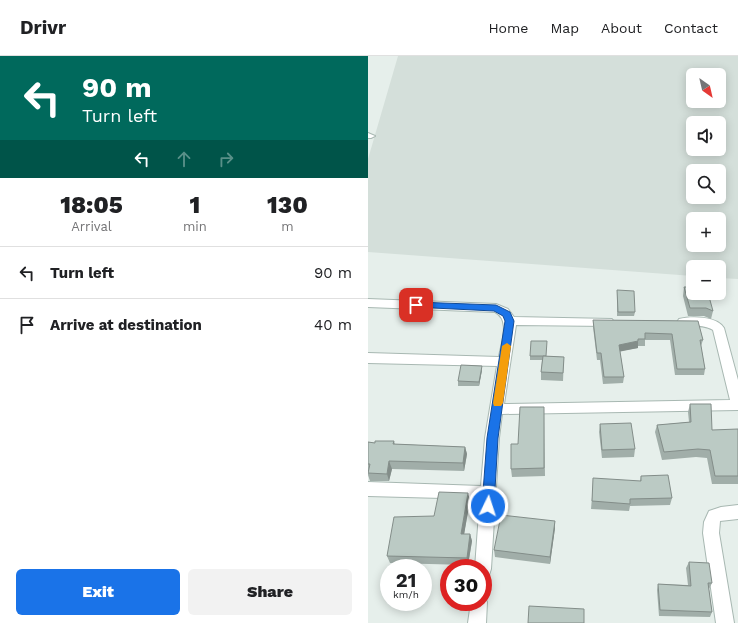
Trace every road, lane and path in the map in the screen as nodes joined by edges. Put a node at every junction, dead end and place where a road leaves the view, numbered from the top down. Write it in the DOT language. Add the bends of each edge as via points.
graph roads {
  1 [pos="368,303"];
  2 [pos="510,321"];
  3 [pos="618,322"];
  4 [pos="673,322"];
  5 [pos="368,358"];
  6 [pos="504,362"];
  7 [pos="738,404"];
  8 [pos="497,409"];
  9 [pos="368,489"];
  10 [pos="489,493"];
  11 [pos="738,512"];
  12 [pos="484,559"];
  13 [pos="478,611"];
  14 [pos="477,623"];
  15 [pos="726,623"];
  1 -- 2 [label="street" via="496,308 507,314"];
  2 -- 3 [label="street"];
  2 -- 6 [label="street"];
  4 -- 7 [label="street" via="704,322 718,328"];
  5 -- 6 [label="street"];
  6 -- 8 [label="street"];
  7 -- 8 [label="street"];
  8 -- 10 [label="street" via="492,438"];
  9 -- 10 [label="street"];
  10 -- 12 [label="street"];
  11 -- 15 [label="street" via="714,516 712,522 711,533"];
  13 -- 14 [label="street"];
}
